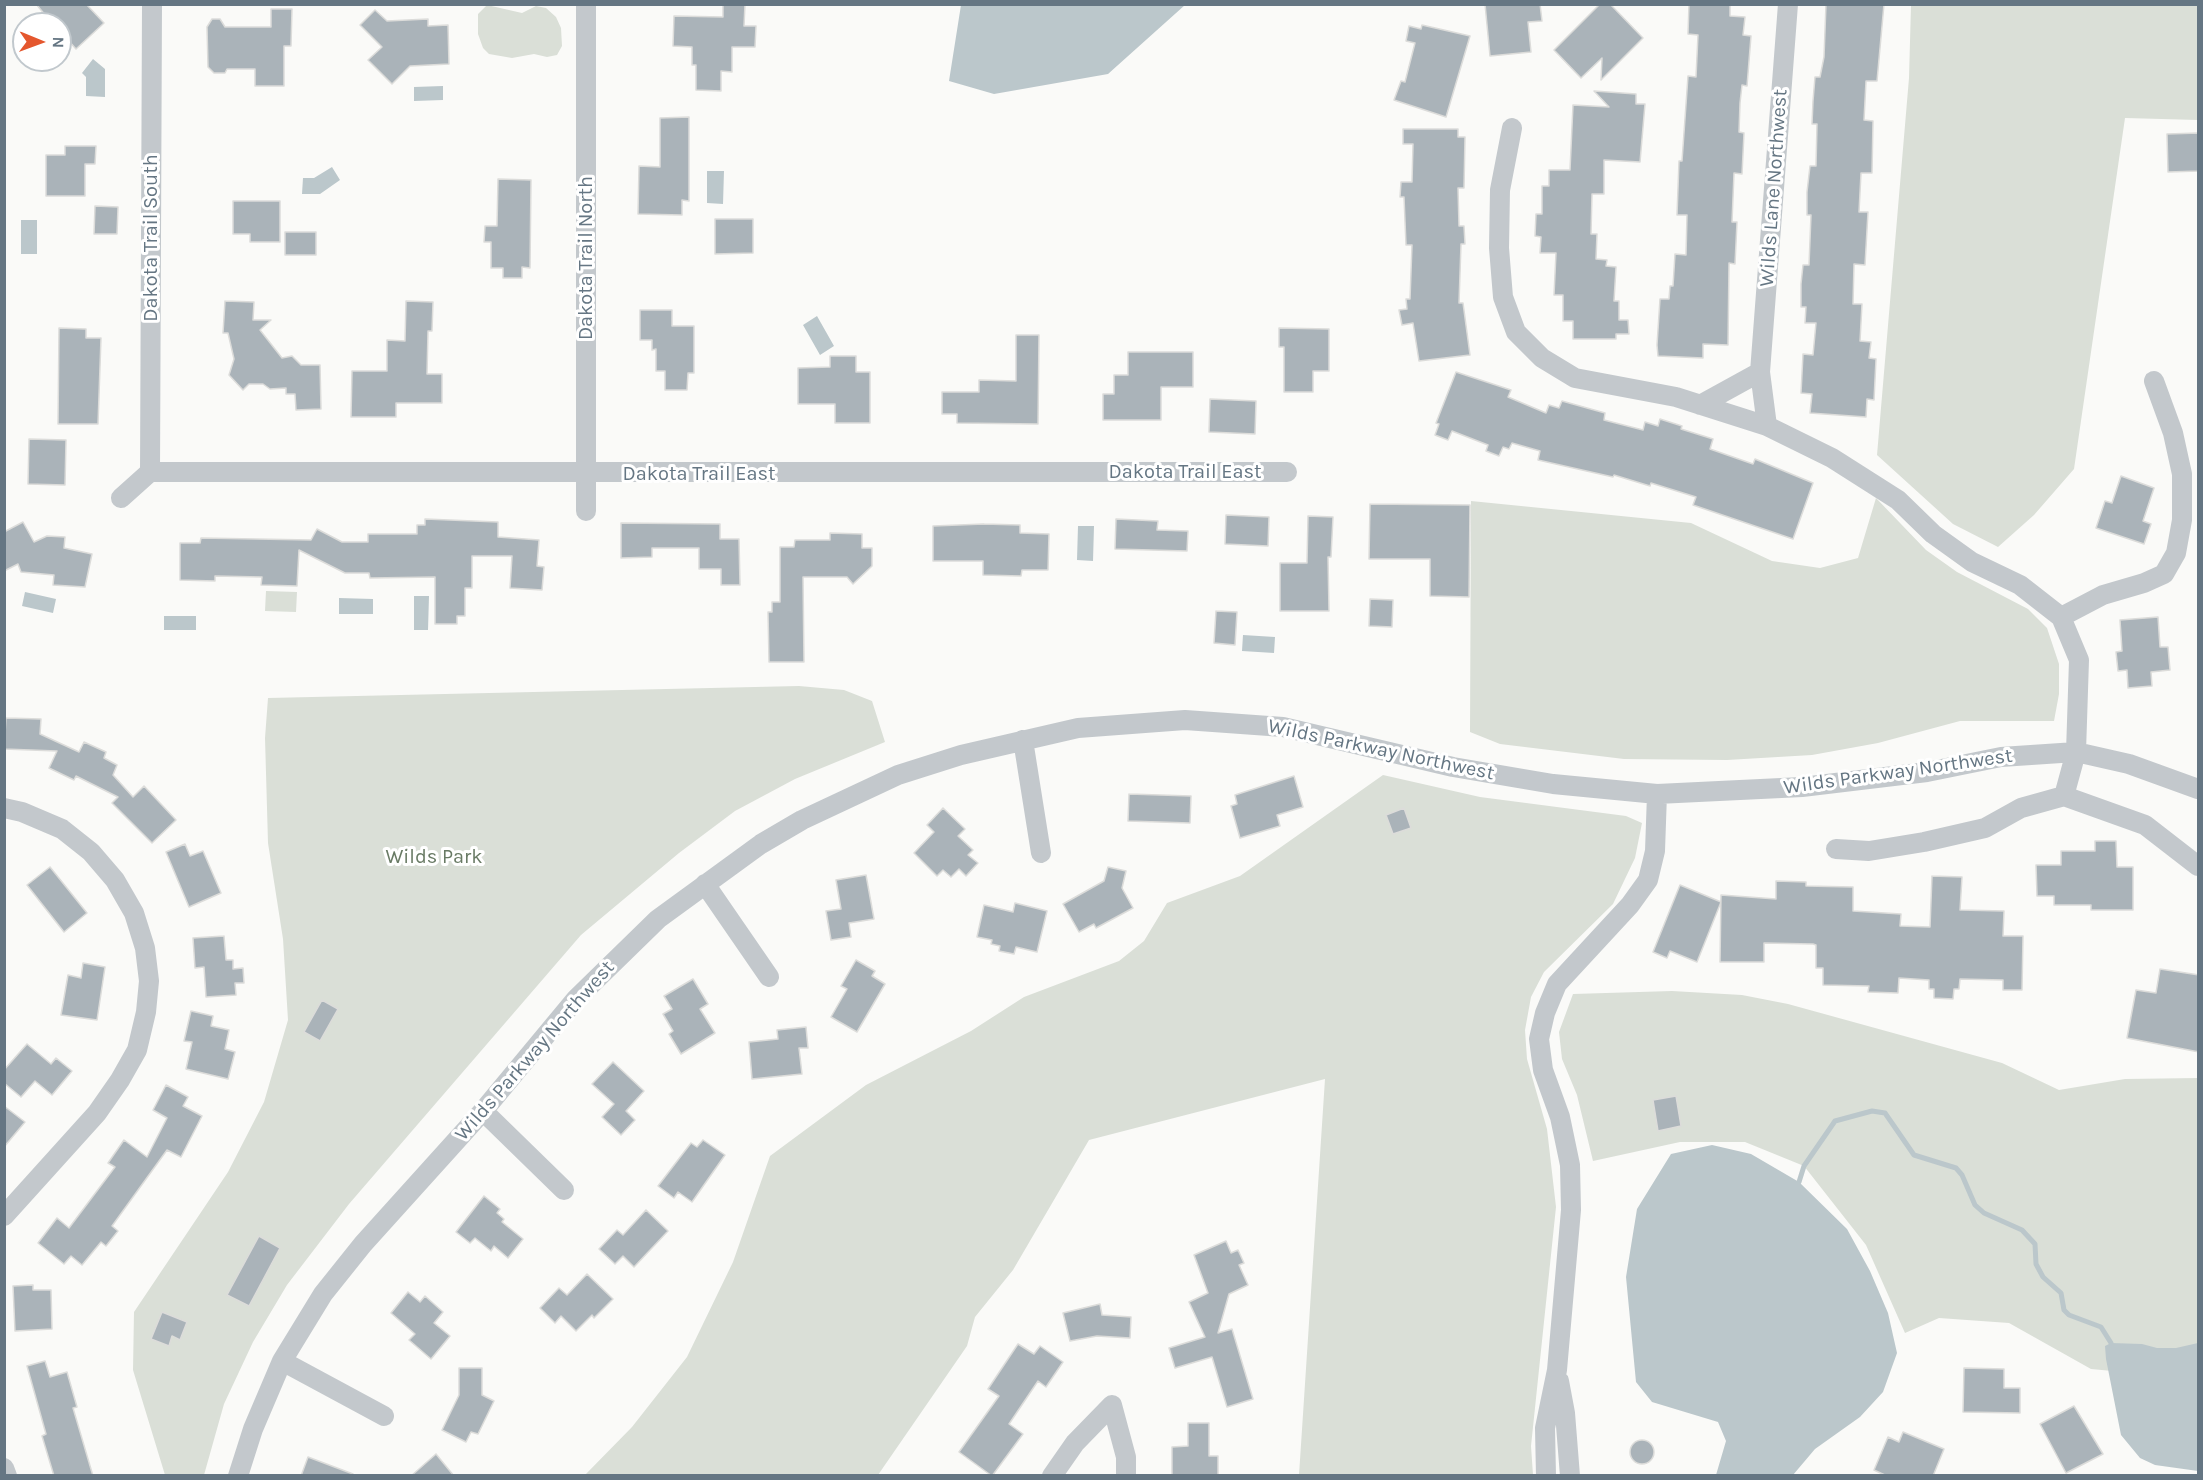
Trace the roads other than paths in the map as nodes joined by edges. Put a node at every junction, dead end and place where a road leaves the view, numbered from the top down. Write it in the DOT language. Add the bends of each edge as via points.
graph roads {
  1 [pos="152,4"];
  2 [pos="586,4"];
  3 [pos="1788,4"];
  4 [pos="1512,128"];
  5 [pos="1760,372"];
  6 [pos="2154,381"];
  7 [pos="1700,405"];
  8 [pos="1767,426"];
  9 [pos="150,472"];
  10 [pos="1287,472"];
  11 [pos="586,474"];
  12 [pos="121,498"];
  13 [pos="586,511"];
  14 [pos="2061,617"];
  15 [pos="1023,740"];
  16 [pos="2076,752"];
  17 [pos="2199,789"];
  18 [pos="1657,794"];
  19 [pos="2064,796"];
  20 [pos="4,808"];
  21 [pos="1836,849"];
  22 [pos="1041,853"];
  23 [pos="2199,866"];
  24 [pos="705,884"];
  25 [pos="769,977"];
  26 [pos="483,1111"];
  27 [pos="564,1190"];
  28 [pos="4,1216"];
  29 [pos="282,1361"];
  30 [pos="1557,1370"];
  31 [pos="384,1416"];
  32 [pos="238,1476"];
  33 [pos="1052,1476"];
  34 [pos="1126,1476"];
  35 [pos="1546,1476"];
  36 [pos="1570,1476"];
  1 -- 9 [label="street, Dakota Trail South"];
  2 -- 11 [label="street, Dakota Trail North"];
  3 -- 5 [label="street, Wilds Lane Northwest"];
  4 -- 7 [label="street" via="1500,190 1499,248 1503,297 1516,332 1542,358 1575,378"];
  5 -- 7 [label="street"];
  5 -- 8 [label="street, Wilds Lane Northwest"];
  6 -- 14 [label="street" via="2173,433 2182,474 2182,520 2176,553 2164,574 2103,595"];
  7 -- 8 [label="street"];
  8 -- 14 [label="street" via="1832,458 1898,500 1933,534 1972,562 2020,585"];
  9 -- 11 [label="street, Dakota Trail East"];
  9 -- 12 [label="street"];
  10 -- 11 [label="street, Dakota Trail East"];
  11 -- 13 [label="street, Dakota Trail North"];
  14 -- 16 [label="street" via="2079,660"];
  15 -- 18 [label="street, Wilds Parkway Northwest" via="1078,728 1185,720 1283,727 1453,767 1553,784"];
  15 -- 22 [label="street"];
  15 -- 24 [label="street, Wilds Parkway Northwest" via="898,775 858,793 802,820"];
  16 -- 17 [label="street, Wilds Parkway Northwest" via="2129,764"];
  16 -- 18 [label="street, Wilds Parkway Northwest" via="2001,757 1928,772 1802,788"];
  16 -- 19 [label="street"];
  18 -- 30 [label="street" via="1655,852 1648,880 1557,984 1539,1039 1570,1165 1571,1210"];
  19 -- 21 [label="street" via="2021,808 1985,828 1869,851"];
  19 -- 23 [label="street" via="2145,825"];
  20 -- 28 [label="street" via="62,829 115,880 134,913 145,948 149,981 137,1050 120,1080 97,1113"];
  24 -- 25 [label="street"];
  24 -- 26 [label="street, Wilds Parkway Northwest" via="658,919 576,999"];
  26 -- 27 [label="street"];
  26 -- 29 [label="street, Wilds Parkway Northwest" via="363,1244 323,1294"];
  29 -- 31 [label="street"];
  29 -- 32 [label="street, Wilds Parkway Northwest"];
  30 -- 35 [label="street" via="1545,1428"];
  30 -- 36 [label="street"];
  33 -- 34 [label="street" via="1075,1443 1112,1405 1126,1457"];
}
